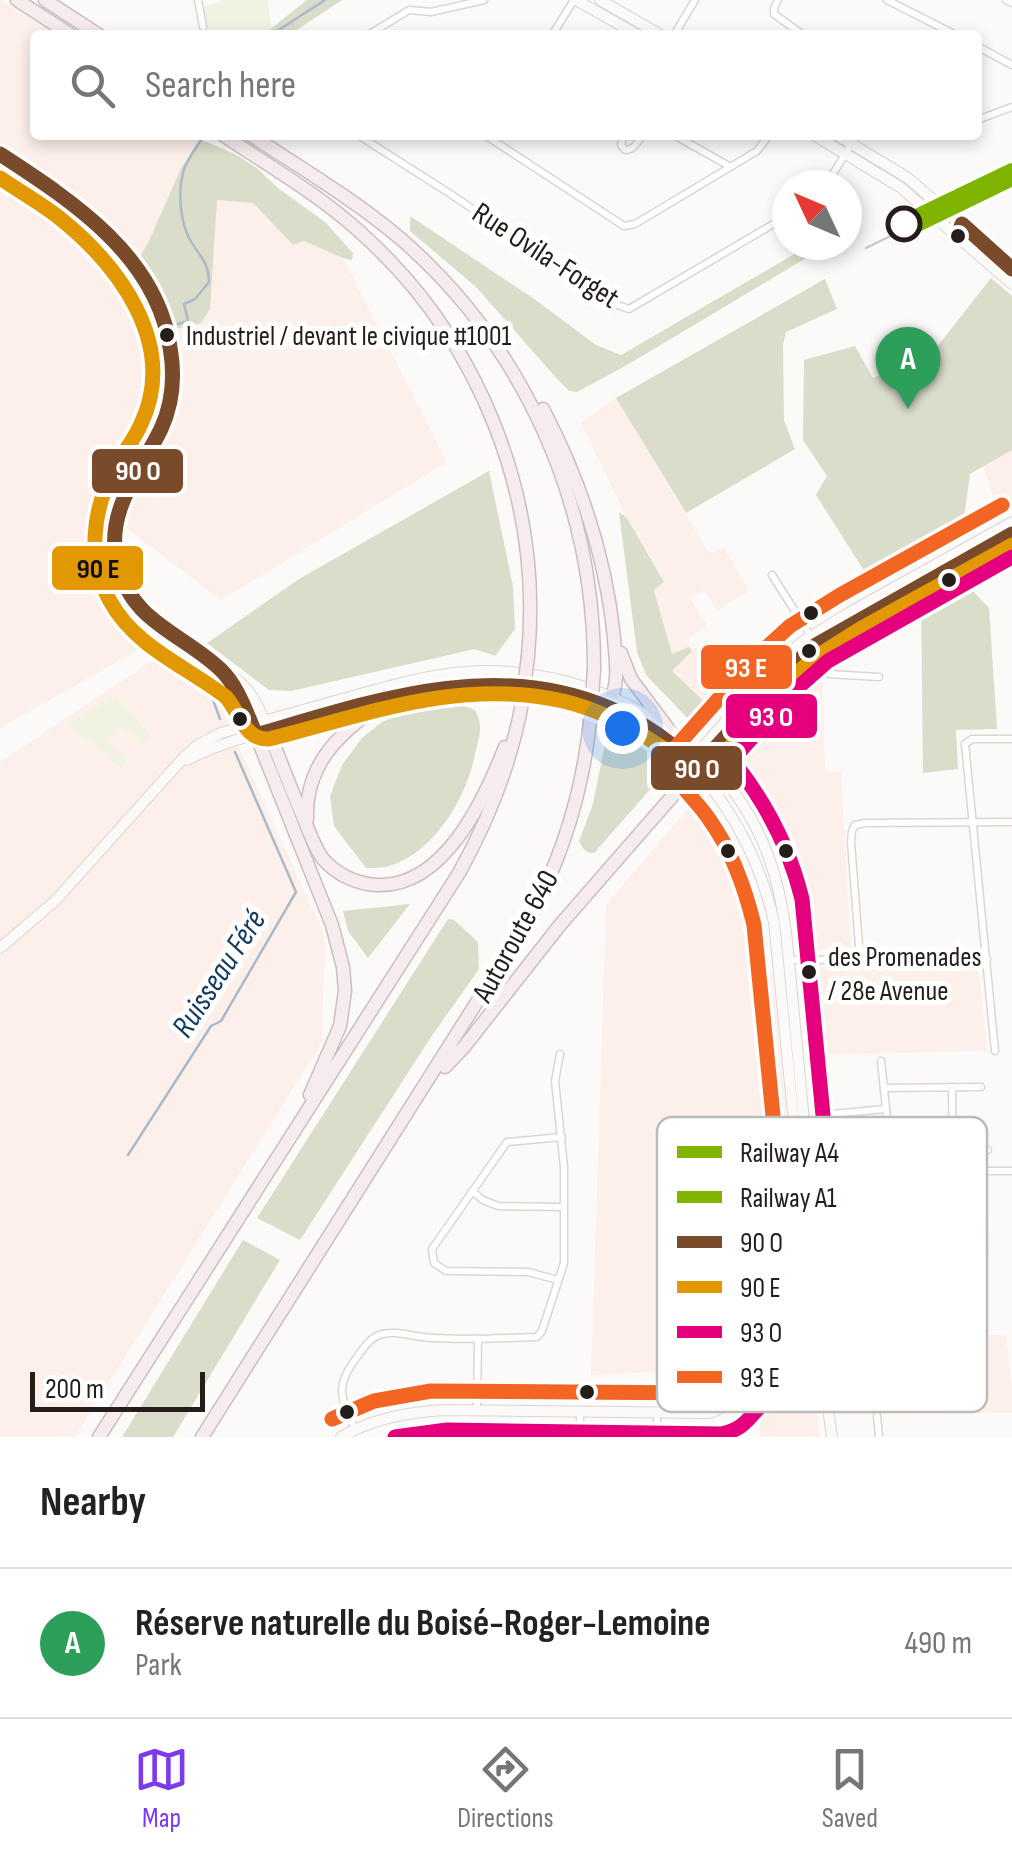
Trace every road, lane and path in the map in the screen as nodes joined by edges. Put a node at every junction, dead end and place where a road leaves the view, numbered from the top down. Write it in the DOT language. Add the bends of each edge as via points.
graph roads {
  1 [pos="17,0"];
  2 [pos="46,0"];
  3 [pos="198,0"];
  4 [pos="484,0"];
  5 [pos="575,0"];
  6 [pos="600,0"];
  7 [pos="695,0"];
  8 [pos="778,0"];
  9 [pos="887,0"];
  10 [pos="203,27"];
  11 [pos="62,30"];
  12 [pos="91,30"];
  13 [pos="376,30"];
  14 [pos="555,30"];
  15 [pos="629,30"];
  16 [pos="652,30"];
  17 [pos="677,30"];
  18 [pos="795,30"];
  19 [pos="946,30"];
  20 [pos="982,49"];
  21 [pos="1012,65"];
  22 [pos="1012,107"];
  23 [pos="982,118"];
  24 [pos="230,140"];
  25 [pos="258,140"];
  26 [pos="366,140"];
  27 [pos="493,140"];
  28 [pos="622,140"];
  29 [pos="639,140"];
  30 [pos="683,140"];
  31 [pos="765,140"];
  32 [pos="851,144"];
  33 [pos="0,154"];
  34 [pos="730,167"];
  35 [pos="835,170"];
  36 [pos="772,225"];
  37 [pos="1012,269"];
  38 [pos="1012,284"];
  39 [pos="552,438"];
  40 [pos="1012,522"];
  41 [pos="1012,534"];
  42 [pos="772,576"];
  43 [pos="612,622"];
  44 [pos="813,641"];
  45 [pos="880,677"];
  46 [pos="385,700"];
  47 [pos="610,702"];
  48 [pos="522,703"];
  49 [pos="667,726"];
  50 [pos="260,728"];
  51 [pos="1012,739"];
  52 [pos="697,761"];
  53 [pos="1012,822"];
  54 [pos="973,823"];
  55 [pos="308,827"];
  56 [pos="0,948"];
  57 [pos="783,959"];
  58 [pos="860,959"];
  59 [pos="986,959"];
  60 [pos="995,1051"];
  61 [pos="560,1054"];
  62 [pos="816,1060"];
  63 [pos="881,1062"];
  64 [pos="952,1087"];
  65 [pos="981,1087"];
  66 [pos="884,1088"];
  67 [pos="423,1090"];
  68 [pos="886,1108"];
  69 [pos="821,1115"];
  70 [pos="799,1117"];
  71 [pos="887,1117"];
  72 [pos="952,1117"];
  73 [pos="292,1136"];
  74 [pos="562,1137"];
  75 [pos="987,1171"];
  76 [pos="1012,1171"];
  77 [pos="472,1191"];
  78 [pos="563,1206"];
  79 [pos="558,1280"];
  80 [pos="478,1339"];
  81 [pos="478,1411"];
  82 [pos="580,1412"];
  83 [pos="657,1412"];
  84 [pos="728,1412"];
  85 [pos="829,1412"];
  86 [pos="876,1416"];
  87 [pos="355,1429"];
  88 [pos="99,1437"];
  89 [pos="202,1437"];
  90 [pos="341,1437"];
  91 [pos="580,1437"];
  92 [pos="657,1437"];
  93 [pos="832,1437"];
  94 [pos="880,1437"];
  1 -- 11 [label="highway"];
  2 -- 12 [label="highway"];
  3 -- 10 [label="street"];
  4 -- 13 [label="street" via="432,12 409,10"];
  5 -- 14 [label="street"];
  5 -- 15 [label="street"];
  6 -- 16 [label="street"];
  7 -- 17 [label="street"];
  8 -- 18 [label="street" via="778,19"];
  9 -- 19 [label="street"];
  20 -- 21 [label="street"];
  22 -- 23 [label="street"];
  24 -- 48 [label="highway, bridge" via="338,214 396,267 479,388 508,464 527,547"];
  25 -- 39 [label="highway, Autoroute 640" via="405,242 498,347"];
  26 -- 36 [label="street, Rue Ovila-Forget" via="629,309"];
  27 -- 34 [label="street" via="624,226"];
  28 -- 29 [label="street" via="630,150"];
  30 -- 34 [label="street"];
  31 -- 34 [label="street"];
  32 -- 35 [label="street"];
  32 -- 37 [label="street" via="912,181"];
  32 -- 38 [label="street"];
  33 -- 50 [label="street" via="101,228 160,308 172,353 171,399 120,503 114,551 122,580 142,611 246,688"];
  39 -- 43 [label="highway" via="591,521"];
  39 -- 67 [label="highway, Autoroute 640, bridge" via="580,536 590,601 594,670 582,772 541,898"];
  40 -- 44 [label="street"];
  41 -- 44 [label="street"];
  42 -- 44 [label="street"];
  43 -- 47 [label="highway" via="617,674"];
  43 -- 49 [label="highway" via="627,672"];
  44 -- 45 [label="street" via="830,674"];
  44 -- 52 [label="street"];
  46 -- 47 [label="street" via="501,682"];
  46 -- 50 [label="street"];
  46 -- 55 [label="highway" via="322,759 308,796"];
  47 -- 49 [label="street"];
  47 -- 50 [label="street" via="543,676 471,672 413,680"];
  47 -- 52 [label="street"];
  48 -- 55 [label="highway" via="473,813 446,851 415,877 382,886 346,877 321,855"];
  48 -- 73 [label="highway" via="500,786 468,856"];
  49 -- 52 [label="street"];
  50 -- 55 [label="highway"];
  50 -- 56 [label="street" via="172,769 55,901"];
  50 -- 73 [label="highway" via="344,974 338,1032"];
  51 -- 54 [label="street" via="967,741"];
  52 -- 57 [label="street" via="755,859"];
  52 -- 67 [label="highway"];
  53 -- 54 [label="street"];
  54 -- 58 [label="street" via="854,826"];
  54 -- 59 [label="street"];
  57 -- 58 [label="street"];
  57 -- 70 [label="street"];
  58 -- 59 [label="street"];
  59 -- 60 [label="street"];
  61 -- 74 [label="street" via="555,1081"];
  62 -- 69 [label="street"];
  63 -- 66 [label="street"];
  64 -- 65 [label="street"];
  64 -- 66 [label="street"];
  64 -- 72 [label="street"];
  66 -- 68 [label="street"];
  67 -- 89 [label="highway, Autoroute 640"];
  68 -- 69 [label="street"];
  68 -- 71 [label="street"];
  73 -- 88 [label="highway"];
  74 -- 77 [label="street" via="506,1142"];
  74 -- 78 [label="street"];
  75 -- 76 [label="street"];
  77 -- 78 [label="street" via="498,1206"];
  77 -- 79 [label="street" via="432,1248 434,1262 446,1270 528,1272"];
  78 -- 79 [label="street"];
  79 -- 80 [label="street" via="536,1337"];
  80 -- 81 [label="street"];
  80 -- 87 [label="street" via="374,1337 342,1381 340,1396"];
  81 -- 82 [label="street"];
  81 -- 87 [label="street" via="409,1412"];
  82 -- 83 [label="street"];
  82 -- 91 [label="street"];
  83 -- 84 [label="street"];
  83 -- 92 [label="street"];
  85 -- 93 [label="street"];
  86 -- 94 [label="street"];
  87 -- 90 [label="street"];
}
